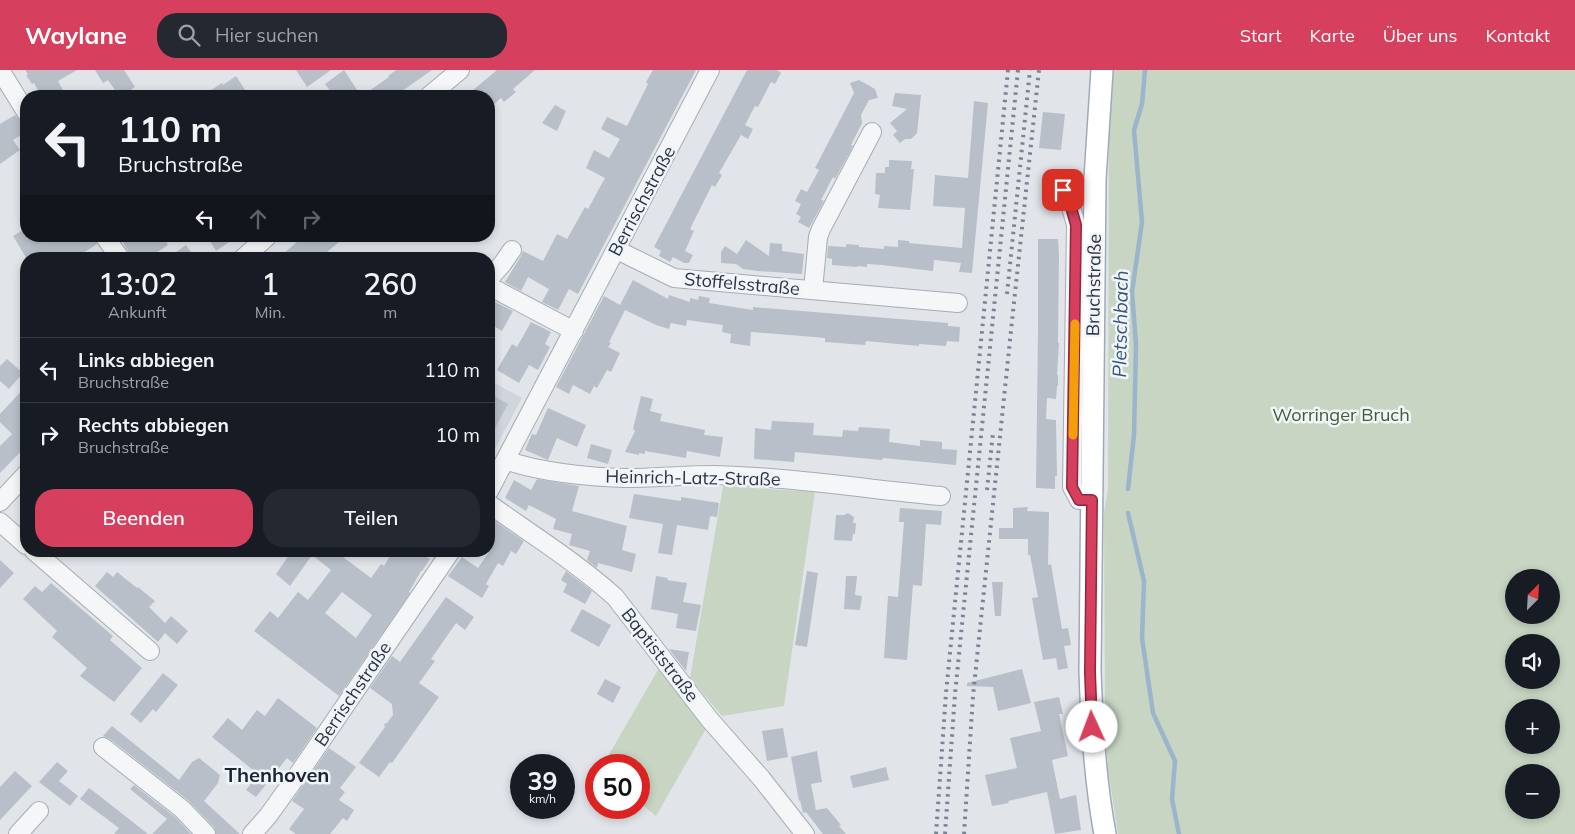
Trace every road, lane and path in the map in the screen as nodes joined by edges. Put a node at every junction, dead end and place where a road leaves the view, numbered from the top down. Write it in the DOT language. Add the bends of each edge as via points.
graph roads {
  1 [pos="0,70"];
  2 [pos="460,70"];
  3 [pos="710,70"];
  4 [pos="1102,70"];
  5 [pos="436,90"];
  6 [pos="20,102"];
  7 [pos="872,132"];
  8 [pos="1063,190"];
  9 [pos="261,242"];
  10 [pos="512,250"];
  11 [pos="616,250"];
  12 [pos="250,252"];
  13 [pos="495,272"];
  14 [pos="495,289"];
  15 [pos="813,290"];
  16 [pos="958,303"];
  17 [pos="574,331"];
  18 [pos="505,460"];
  19 [pos="495,479"];
  20 [pos="20,480"];
  21 [pos="941,496"];
  22 [pos="1092,500"];
  23 [pos="0,502"];
  24 [pos="495,508"];
  25 [pos="0,522"];
  26 [pos="20,540"];
  27 [pos="41,557"];
  28 [pos="447,557"];
  29 [pos="150,651"];
  30 [pos="103,746"];
  31 [pos="39,811"];
  32 [pos="18,834"];
  33 [pos="206,834"];
  34 [pos="252,834"];
  35 [pos="805,834"];
  36 [pos="1105,834"];
  1 -- 6 [label="street"];
  2 -- 5 [label="street"];
  3 -- 11 [label="street, Berrischstraße"];
  4 -- 22 [label="main road, Bruchstraße" via="1095,179"];
  7 -- 15 [label="street, Stoffelsstraße" via="818,237"];
  8 -- 22 [label="street, Bruchstraße" via="1076,225 1072,487 1079,500"];
  9 -- 12 [label="street"];
  10 -- 13 [label="street"];
  11 -- 15 [label="street, Stoffelsstraße" via="674,278"];
  11 -- 17 [label="street, Berrischstraße"];
  14 -- 17 [label="street"];
  15 -- 16 [label="street, Stoffelsstraße"];
  17 -- 18 [label="street, Berrischstraße"];
  18 -- 19 [label="street, Berrischstraße"];
  18 -- 21 [label="street, Heinrich-Latz-Straße" via="524,467 591,476 714,475"];
  20 -- 23 [label="street"];
  22 -- 36 [label="main road, Bruchstraße" via="1092,727"];
  24 -- 35 [label="street, Baptiststraße" via="598,581 615,597 710,720"];
  25 -- 26 [label="street"];
  27 -- 29 [label="street"];
  28 -- 34 [label="street, Berrischstraße" via="290,786"];
  30 -- 33 [label="street" via="182,809"];
  31 -- 32 [label="street"];
}
